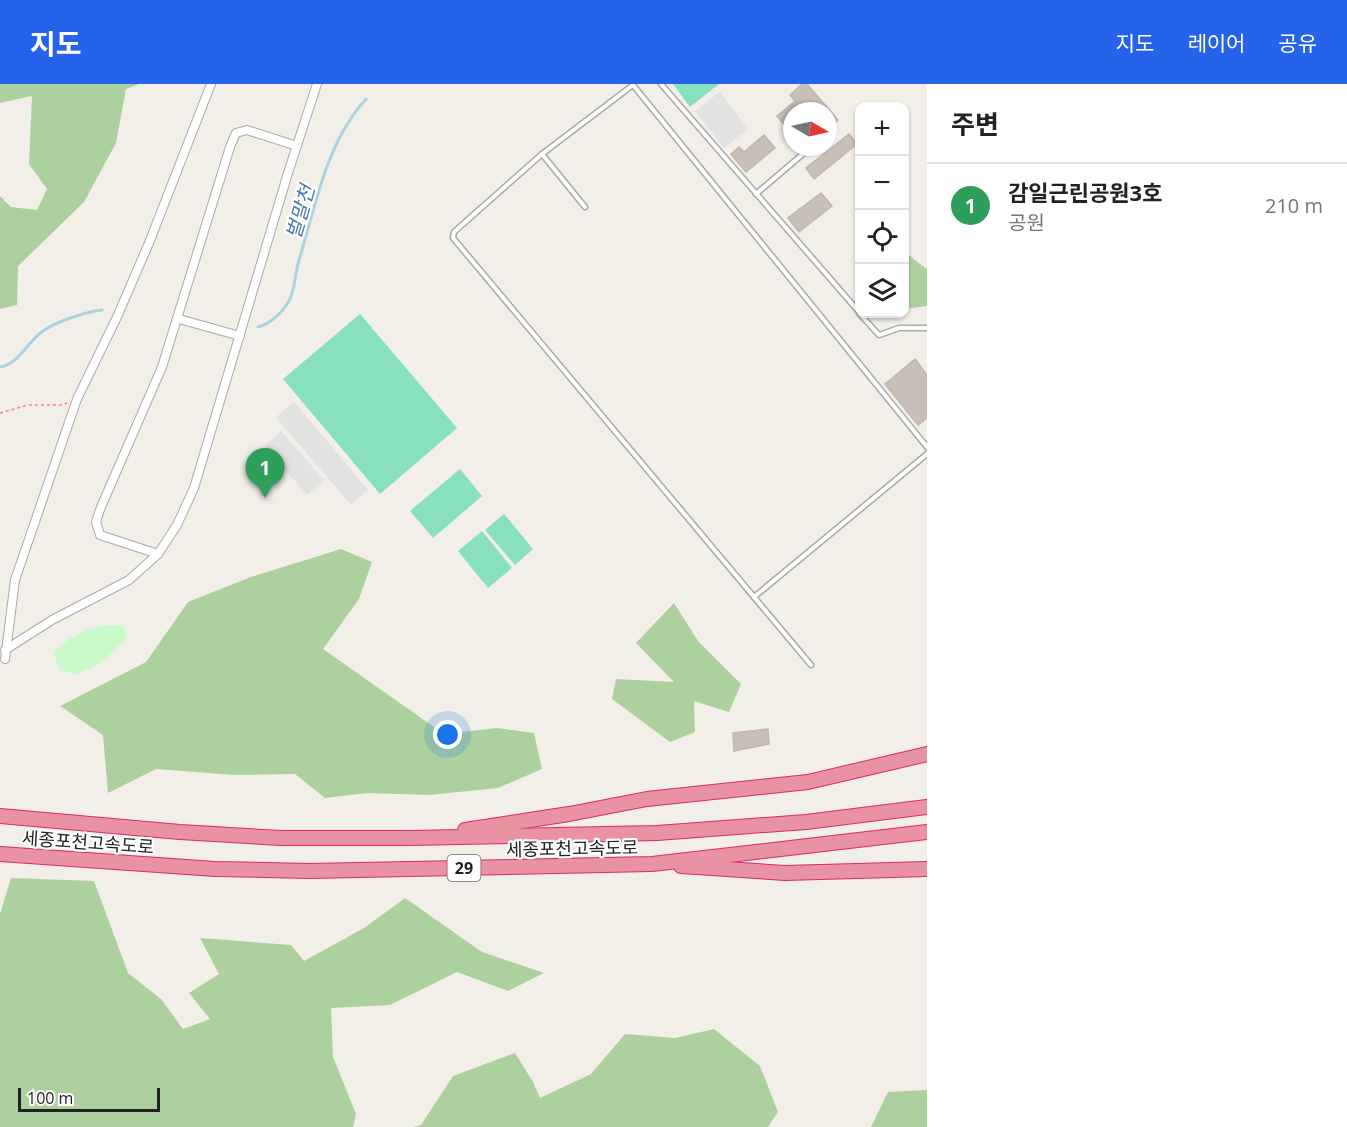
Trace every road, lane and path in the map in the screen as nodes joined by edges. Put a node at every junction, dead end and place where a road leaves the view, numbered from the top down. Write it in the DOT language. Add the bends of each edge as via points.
graph roads {
  1 [pos="211,84"];
  2 [pos="317,84"];
  3 [pos="661,84"];
  4 [pos="297,146"];
  5 [pos="542,154"];
  6 [pos="800,156"];
  7 [pos="756,194"];
  8 [pos="585,207"];
  9 [pos="855,307"];
  10 [pos="864,318"];
  11 [pos="178,319"];
  12 [pos="927,328"];
  13 [pos="240,336"];
  14 [pos="77,399"];
  15 [pos="0,413"];
  16 [pos="927,447"];
  17 [pos="927,454"];
  18 [pos="158,554"];
  19 [pos="754,597"];
  20 [pos="5,650"];
  21 [pos="5,660"];
  22 [pos="811,665"];
  23 [pos="927,754"];
  24 [pos="927,807"];
  25 [pos="4,817"];
  26 [pos="927,832"];
  27 [pos="410,838"];
  28 [pos="0,854"];
  29 [pos="652,864"];
  30 [pos="927,869"];
  1 -- 14 [label="street" via="149,243"];
  2 -- 4 [label="street"];
  3 -- 7 [label="lane"];
  4 -- 11 [label="street" via="247,130 236,133"];
  4 -- 13 [label="street"];
  5 -- 8 [label="lane"];
  5 -- 16 [label="lane" via="633,85"];
  5 -- 19 [label="lane" via="460,225 453,238"];
  6 -- 7 [label="lane"];
  7 -- 9 [label="lane"];
  10 -- 12 [label="lane" via="879,335 899,328"];
  11 -- 13 [label="street"];
  11 -- 18 [label="street" via="162,367 96,522 100,535"];
  13 -- 18 [label="street" via="194,488"];
  14 -- 15 [label="path" via="61,405 28,405"];
  14 -- 20 [label="street" via="15,580"];
  17 -- 19 [label="lane"];
  18 -- 20 [label="street" via="129,580 52,620"];
  19 -- 22 [label="lane"];
  20 -- 21 [label="street"];
  23 -- 27 [label="highway" via="808,783 647,799"];
  24 -- 27 [label="highway, 세종포천고속도로 / 29" via="806,822 657,833"];
  25 -- 27 [label="highway, 세종포천고속도로 / 29" via="280,838"];
  26 -- 29 [label="highway, 세종포천고속도로 / 29"];
  28 -- 29 [label="highway, 세종포천고속도로 / 29" via="215,869 309,871"];
  29 -- 30 [label="highway" via="785,873"];
}
